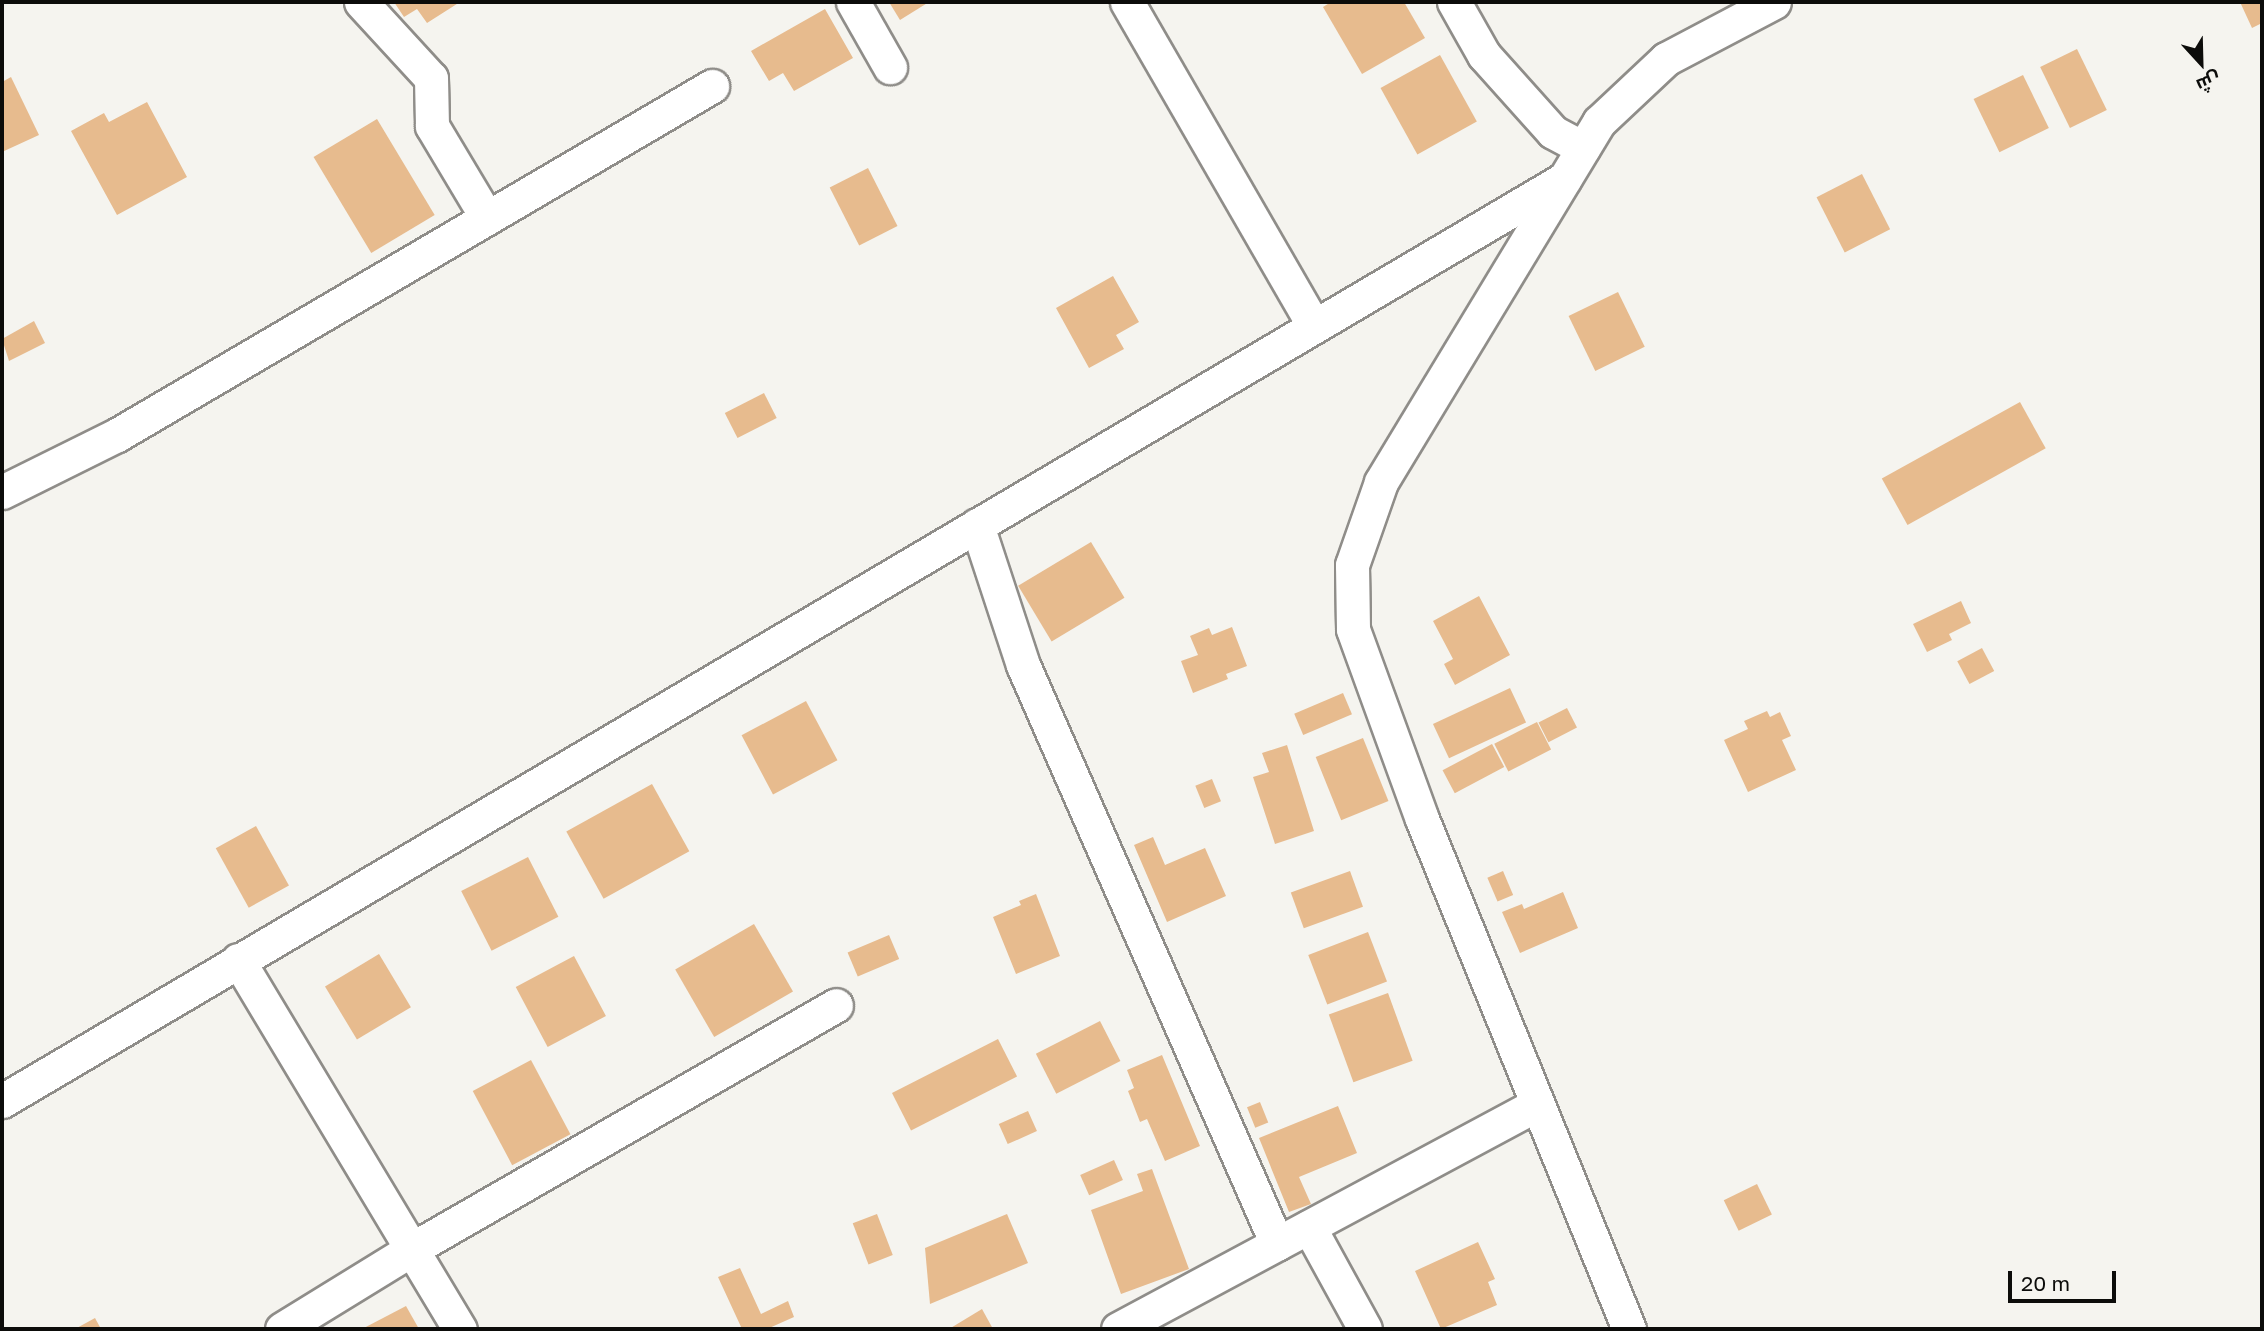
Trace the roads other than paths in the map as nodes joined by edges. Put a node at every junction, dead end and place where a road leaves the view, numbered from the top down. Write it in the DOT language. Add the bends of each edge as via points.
graph roads {
  1 [pos="362,2"];
  2 [pos="853,2"];
  3 [pos="1127,2"];
  4 [pos="1454,2"];
  5 [pos="1774,2"];
  6 [pos="890,67"];
  7 [pos="712,86"];
  8 [pos="1583,148"];
  9 [pos="1564,179"];
  10 [pos="487,218"];
  11 [pos="1314,326"];
  12 [pos="2,492"];
  13 [pos="977,526"];
  14 [pos="238,960"];
  15 [pos="836,1005"];
  16 [pos="2,1101"];
  17 [pos="1536,1105"];
  18 [pos="1309,1227"];
  19 [pos="1277,1244"];
  20 [pos="412,1249"];
  21 [pos="282,1329"];
  22 [pos="460,1329"];
  23 [pos="1118,1329"];
  24 [pos="1366,1329"];
  25 [pos="1629,1329"];
  1 -- 10 [label="street" via="430,78 432,126"];
  2 -- 6 [label="street"];
  3 -- 11 [label="street"];
  4 -- 8 [label="street" via="1484,55 1553,132"];
  5 -- 8 [label="street" via="1666,59 1599,122"];
  7 -- 10 [label="street"];
  8 -- 9 [label="street"];
  9 -- 11 [label="street"];
  9 -- 17 [label="street" via="1381,481 1352,565 1353,629 1422,819"];
  10 -- 12 [label="street" via="117,435"];
  11 -- 13 [label="street"];
  13 -- 14 [label="street"];
  13 -- 19 [label="street" via="1023,664"];
  14 -- 16 [label="street"];
  14 -- 20 [label="street"];
  15 -- 20 [label="street"];
  17 -- 18 [label="street"];
  17 -- 25 [label="street"];
  18 -- 19 [label="street"];
  18 -- 24 [label="street"];
  19 -- 23 [label="street"];
  20 -- 21 [label="street"];
  20 -- 22 [label="street"];
}
